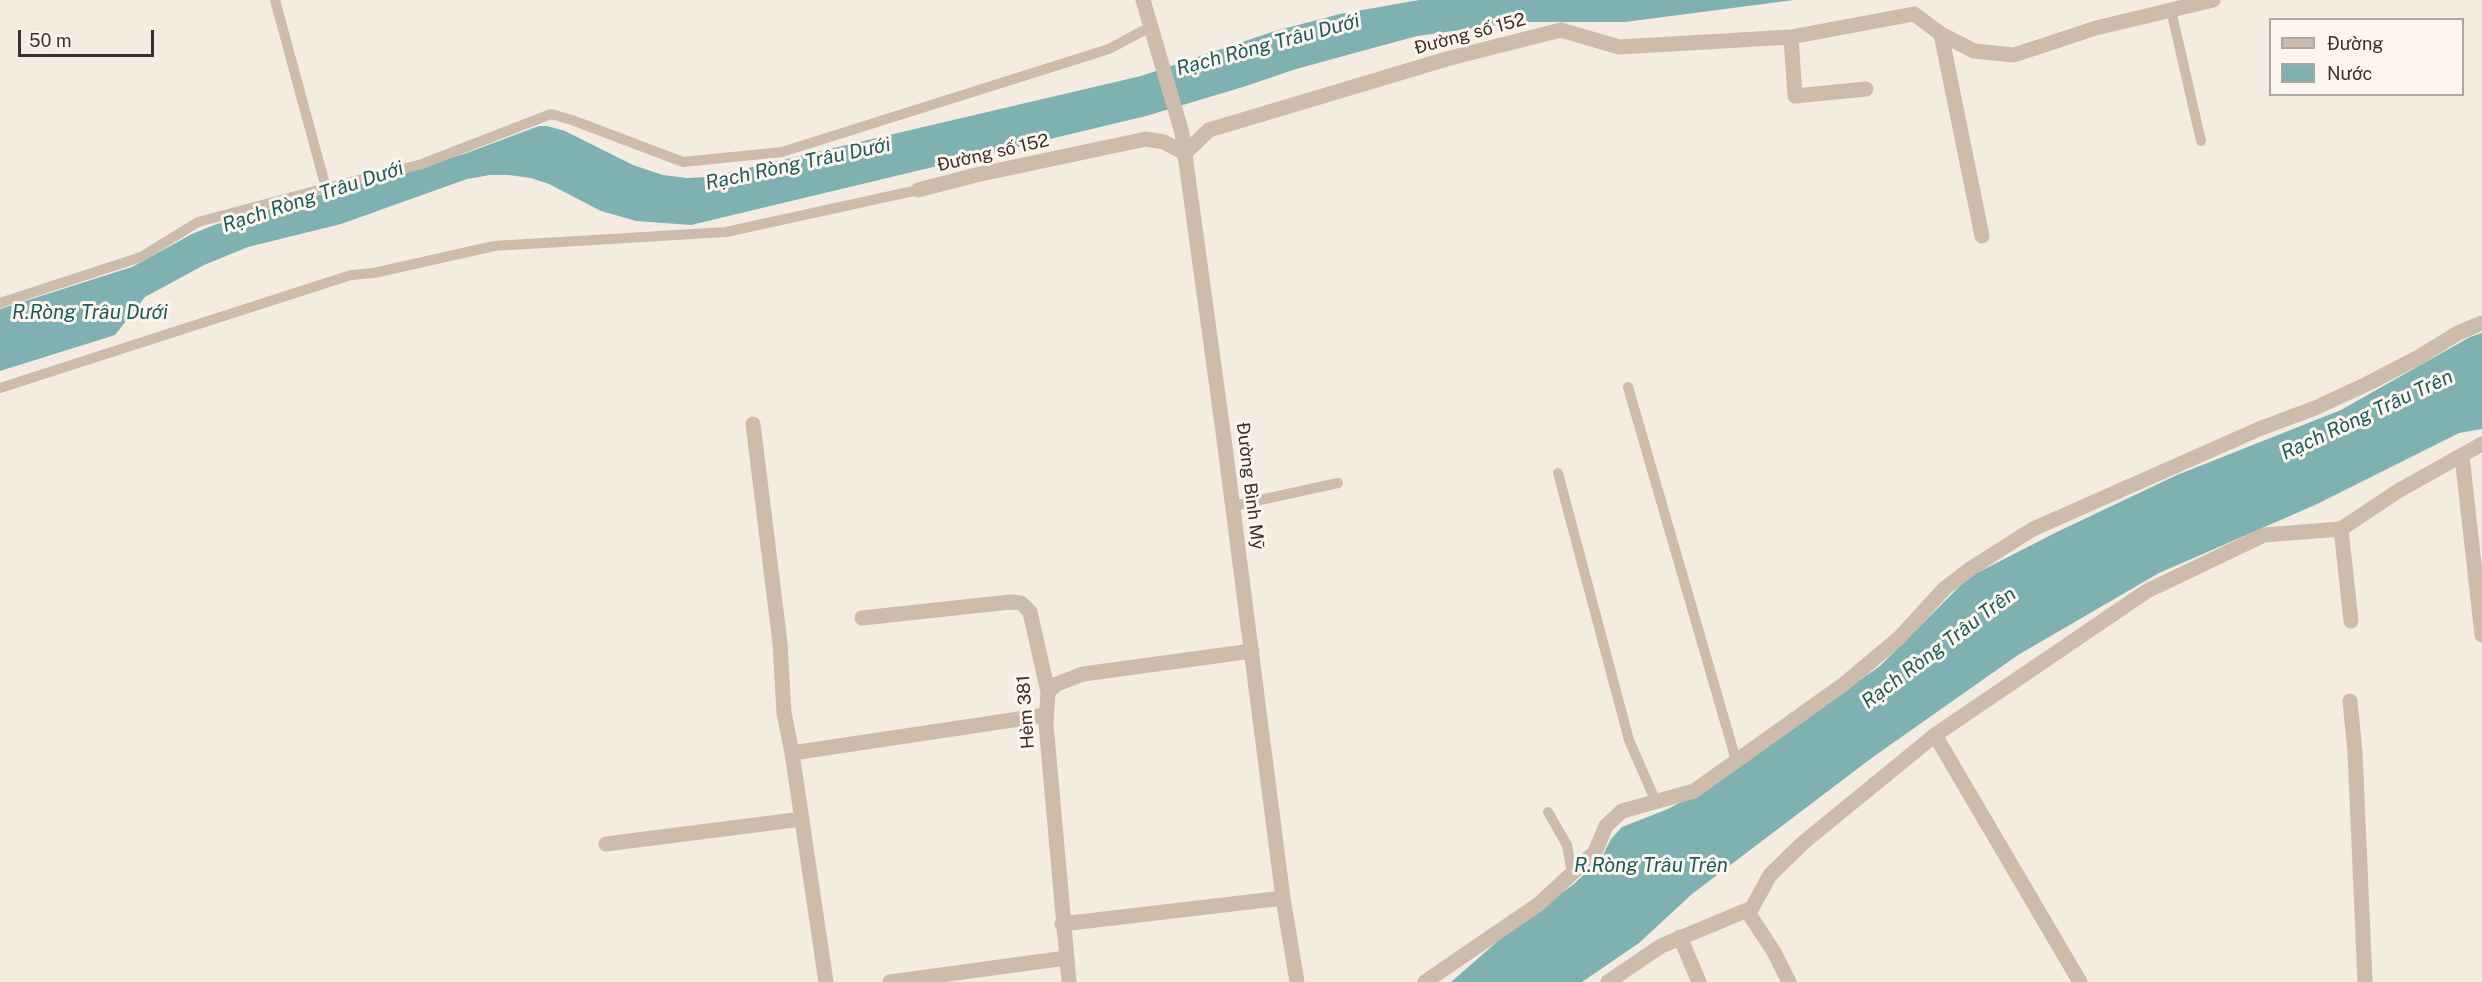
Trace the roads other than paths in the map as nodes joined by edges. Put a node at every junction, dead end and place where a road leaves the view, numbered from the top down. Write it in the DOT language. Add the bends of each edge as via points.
graph roads {
  1 [pos="275,0"];
  2 [pos="2213,0"];
  3 [pos="1147,1"];
  4 [pos="2171,10"];
  5 [pos="1152,26"];
  6 [pos="1941,34"];
  7 [pos="1791,37"];
  8 [pos="1866,89"];
  9 [pos="2201,141"];
  10 [pos="1185,153"];
  11 [pos="326,188"];
  12 [pos="918,190"];
  13 [pos="1982,236"];
  14 [pos="0,303"];
  15 [pos="2482,323"];
  16 [pos="1628,387"];
  17 [pos="0,388"];
  18 [pos="753,424"];
  19 [pos="2482,444"];
  20 [pos="2462,456"];
  21 [pos="1558,473"];
  22 [pos="1338,483"];
  23 [pos="1233,506"];
  24 [pos="2341,529"];
  25 [pos="862,618"];
  26 [pos="2350,621"];
  27 [pos="2482,635"];
  28 [pos="1252,651"];
  29 [pos="1047,692"];
  30 [pos="2350,701"];
  31 [pos="1046,715"];
  32 [pos="1935,735"];
  33 [pos="792,753"];
  34 [pos="1736,760"];
  35 [pos="1656,802"];
  36 [pos="1548,812"];
  37 [pos="802,819"];
  38 [pos="606,844"];
  39 [pos="1572,874"];
  40 [pos="1283,898"];
  41 [pos="1747,911"];
  42 [pos="1062,924"];
  43 [pos="1680,937"];
  44 [pos="1066,958"];
  45 [pos="1298,979"];
  46 [pos="826,982"];
  47 [pos="890,982"];
  48 [pos="1069,982"];
  49 [pos="1425,982"];
  50 [pos="1608,982"];
  51 [pos="1699,982"];
  52 [pos="1789,982"];
  53 [pos="2080,982"];
  54 [pos="2365,982"];
  1 -- 11 [label="lane"];
  2 -- 4 [label="street, Đường số 152"];
  3 -- 5 [label="street, Đường Bình Mỹ"];
  4 -- 6 [label="street, Đường số 152" via="2096,28 2013,55 1974,51"];
  4 -- 9 [label="lane"];
  5 -- 10 [label="street, Đường Bình Mỹ"];
  5 -- 11 [label="lane" via="1109,50 782,152 683,162 551,114 422,164"];
  6 -- 7 [label="street, Đường số 152" via="1914,14"];
  6 -- 13 [label="street"];
  7 -- 8 [label="street" via="1796,96"];
  7 -- 10 [label="street, Đường số 152" via="1620,47 1561,30 1209,130"];
  10 -- 12 [label="street, Đường số 152" via="1164,142 1146,139"];
  10 -- 23 [label="street, Đường Bình Mỹ"];
  11 -- 14 [label="lane" via="198,222 141,257"];
  12 -- 17 [label="lane" via="726,232 494,246 351,275"];
  15 -- 34 [label="street" via="2315,408 2033,530 1972,567 1945,588 1899,638 1844,684"];
  16 -- 34 [label="lane"];
  18 -- 33 [label="street" via="780,643 784,713"];
  19 -- 20 [label="street"];
  20 -- 24 [label="street" via="2398,491"];
  20 -- 27 [label="street"];
  21 -- 35 [label="lane" via="1629,740"];
  22 -- 23 [label="lane"];
  23 -- 28 [label="street, Đường Bình Mỹ"];
  24 -- 26 [label="street"];
  24 -- 32 [label="street" via="2264,535 2147,591"];
  25 -- 29 [label="street, Hẻm 381" via="1021,603 1030,612"];
  28 -- 29 [label="street" via="1083,674"];
  28 -- 40 [label="street, Đường Bình Mỹ"];
  29 -- 31 [label="street, Hẻm 381"];
  30 -- 54 [label="street"];
  31 -- 33 [label="street"];
  31 -- 42 [label="street, Hẻm 381"];
  32 -- 41 [label="street" via="1804,842 1770,875"];
  32 -- 53 [label="street"];
  33 -- 37 [label="street"];
  34 -- 35 [label="street" via="1694,791"];
  35 -- 39 [label="street" via="1622,811 1606,826 1595,852"];
  36 -- 39 [label="lane" via="1567,845"];
  37 -- 38 [label="street"];
  37 -- 46 [label="street"];
  39 -- 49 [label="street" via="1539,904"];
  40 -- 42 [label="street"];
  40 -- 45 [label="street, Đường Bình Mỹ"];
  41 -- 43 [label="street"];
  41 -- 52 [label="street"];
  42 -- 44 [label="street, Hẻm 381"];
  43 -- 50 [label="street"];
  43 -- 51 [label="street"];
  44 -- 47 [label="street"];
  44 -- 48 [label="street, Hẻm 381"];
}
